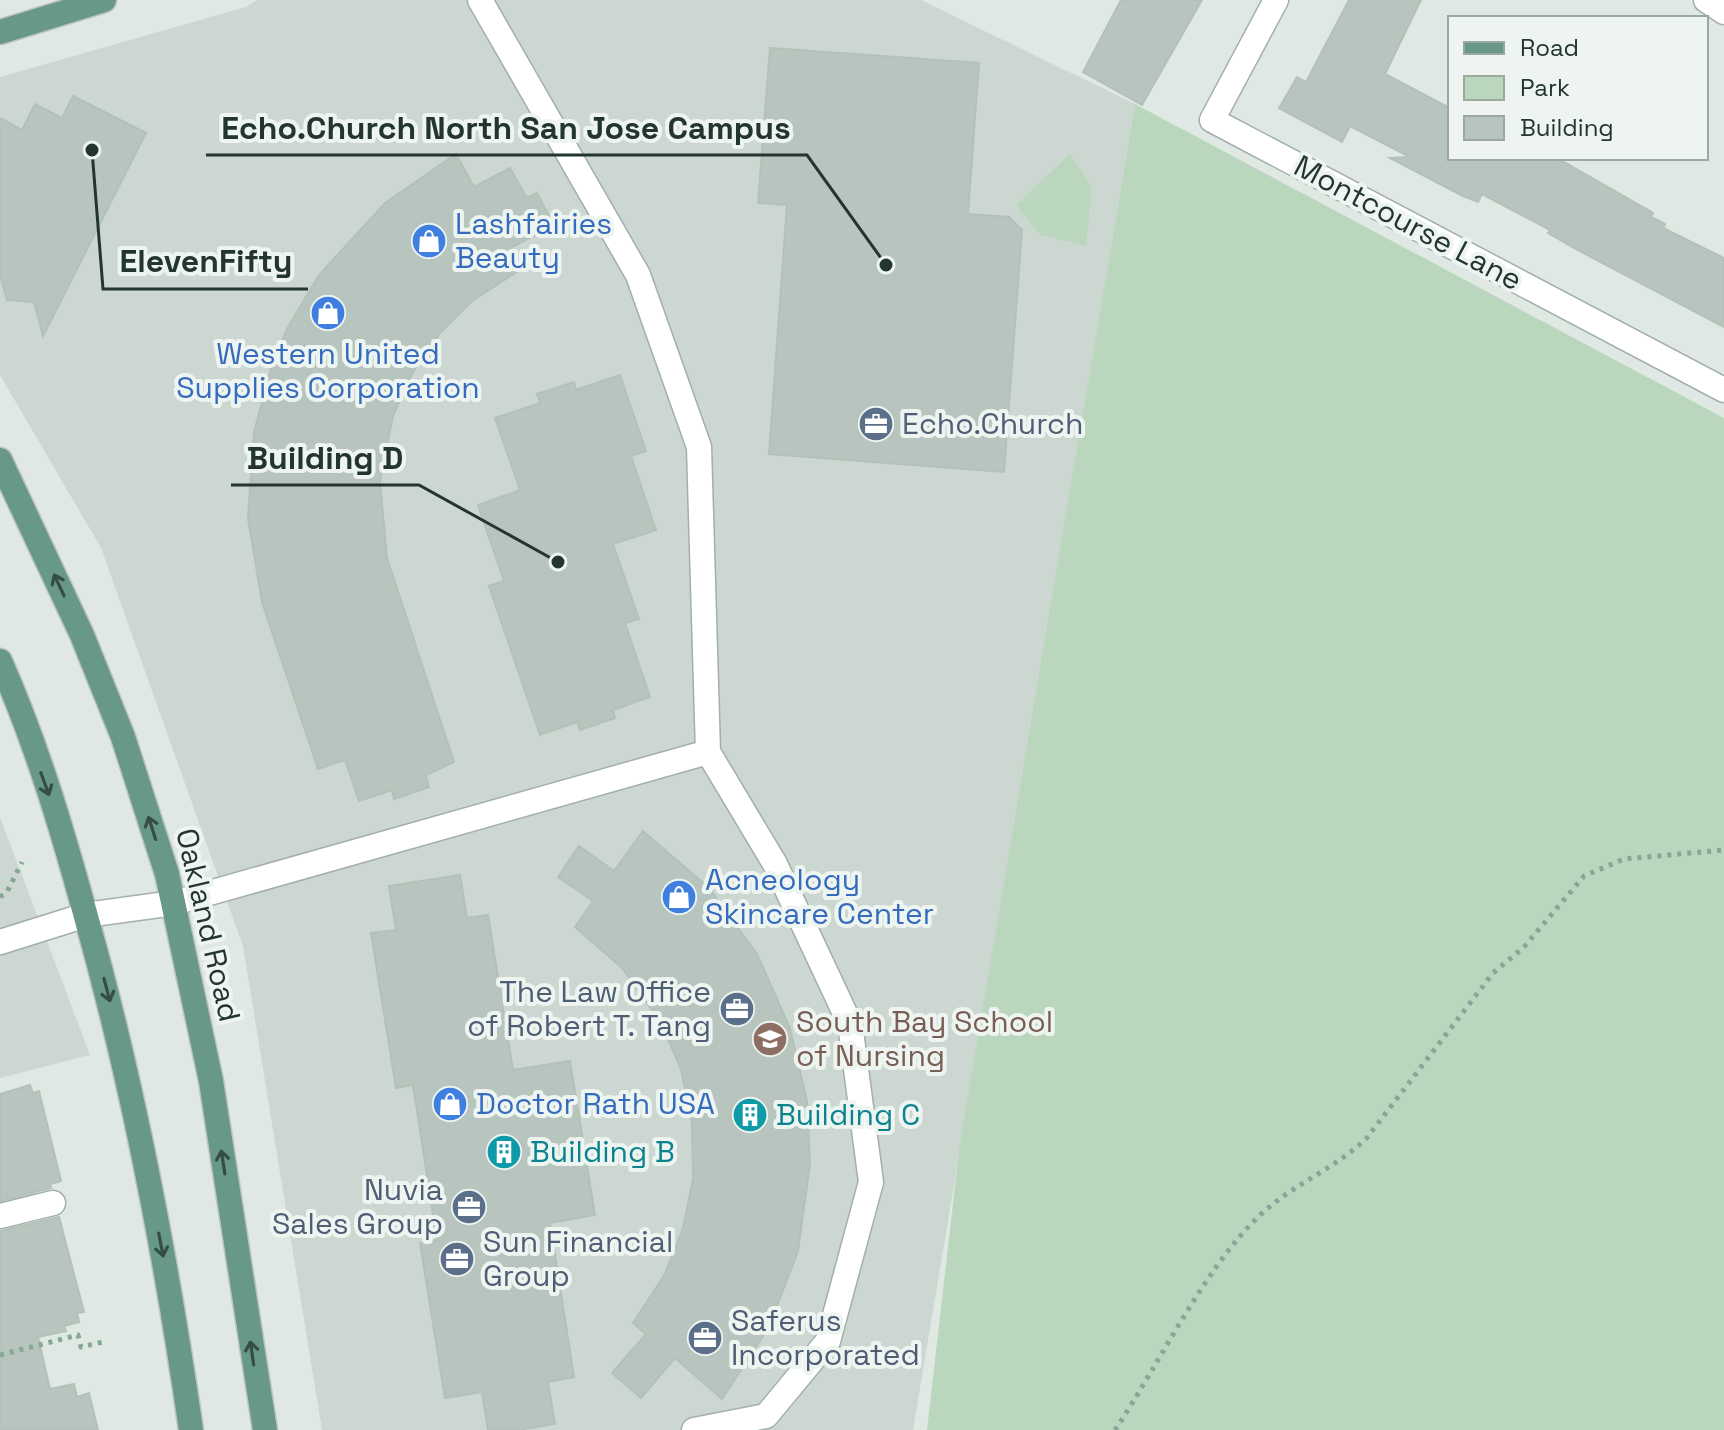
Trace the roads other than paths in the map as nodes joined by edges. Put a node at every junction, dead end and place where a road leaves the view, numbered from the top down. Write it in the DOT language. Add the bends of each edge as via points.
graph roads {
  1 [pos="104,0"];
  2 [pos="480,0"];
  3 [pos="1276,0"];
  4 [pos="1706,0"];
  5 [pos="1724,12"];
  6 [pos="0,32"];
  7 [pos="1724,390"];
  8 [pos="0,460"];
  9 [pos="0,661"];
  10 [pos="708,752"];
  11 [pos="174,903"];
  12 [pos="86,915"];
  13 [pos="0,942"];
  14 [pos="53,1203"];
  15 [pos="0,1216"];
  16 [pos="191,1430"];
  17 [pos="265,1430"];
  18 [pos="694,1430"];
  1 -- 6 [label="main road"];
  2 -- 10 [label="street" via="638,275 699,447"];
  3 -- 7 [label="street, Montcourse Lane" via="1212,120"];
  4 -- 5 [label="street"];
  11 -- 8 [label="main road, Oakland Road, one-way" via="123,737"];
  9 -- 12 [label="main road, one-way" via="64,834"];
  10 -- 11 [label="street"];
  10 -- 18 [label="street" via="775,864 850,1024 871,1182 828,1341 766,1416"];
  11 -- 12 [label="street"];
  17 -- 11 [label="main road, Oakland Road, one-way" via="211,1081"];
  12 -- 13 [label="street"];
  12 -- 16 [label="main road, one-way" via="140,1140 171,1293"];
  14 -- 15 [label="street"];
}
